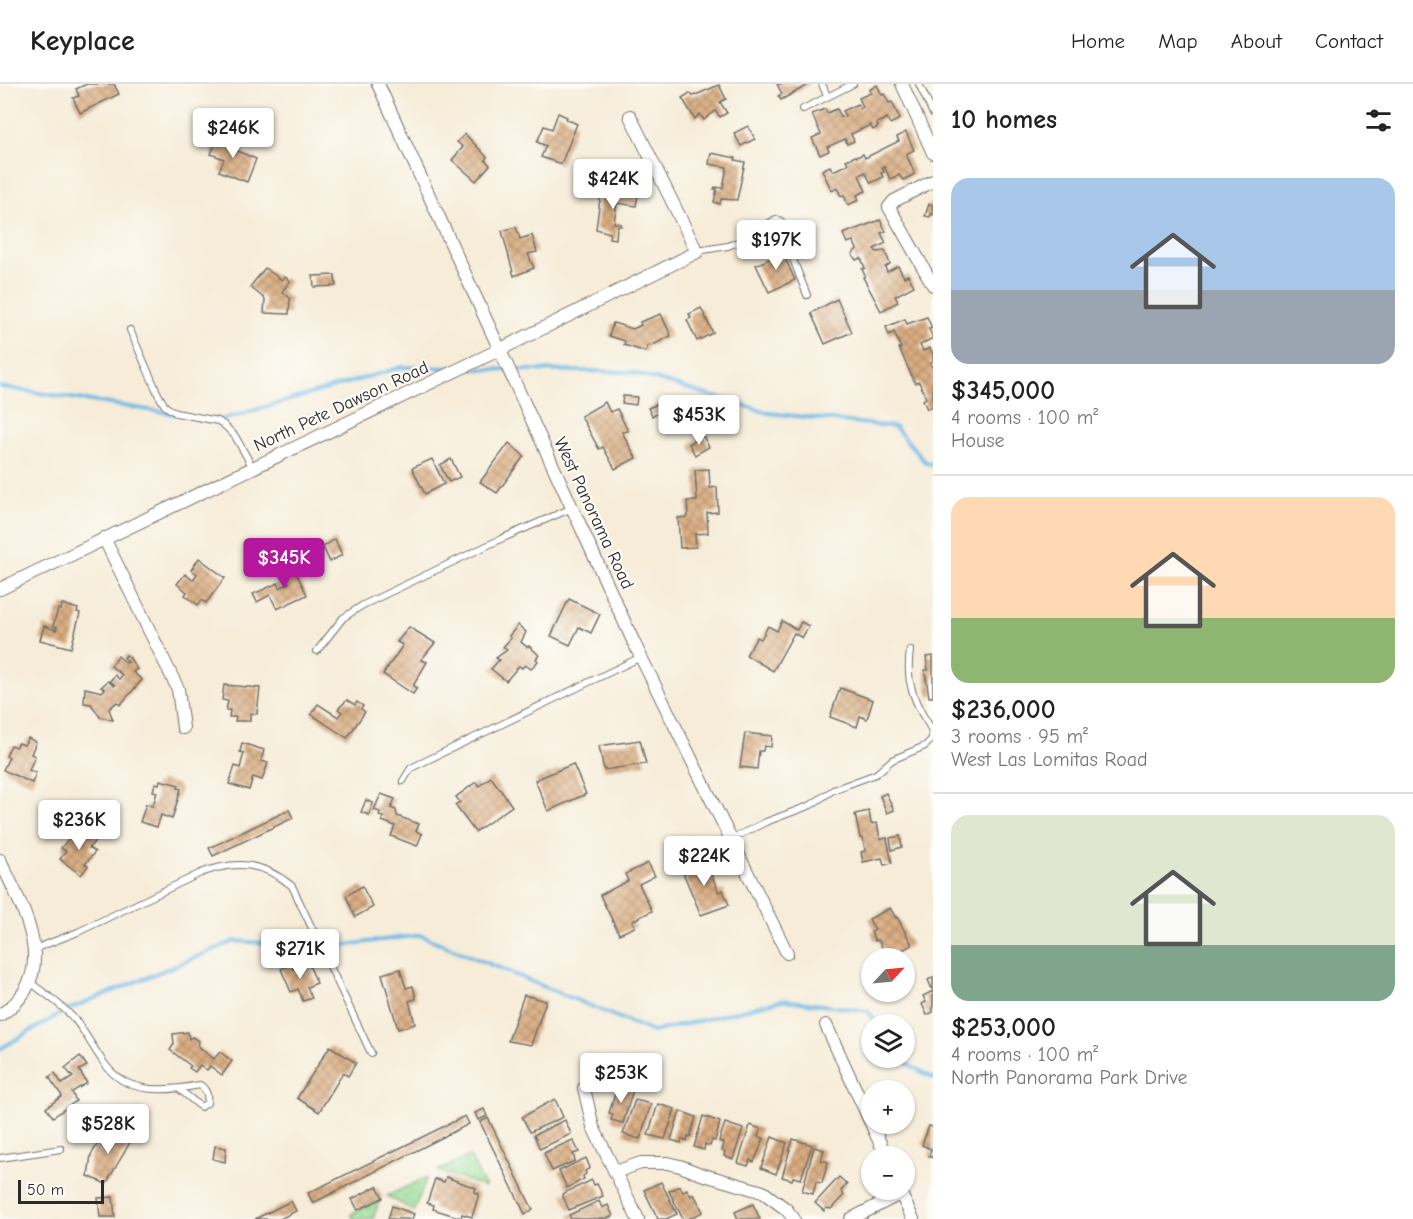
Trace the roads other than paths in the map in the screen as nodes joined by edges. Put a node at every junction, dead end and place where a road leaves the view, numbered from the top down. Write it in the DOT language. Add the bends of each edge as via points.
graph roads {
  1 [pos="378,84"];
  2 [pos="822,84"];
  3 [pos="853,84"];
  4 [pos="902,84"];
  5 [pos="919,84"];
  6 [pos="827,96"];
  7 [pos="803,109"];
  8 [pos="933,114"];
  9 [pos="630,116"];
  10 [pos="933,150"];
  11 [pos="933,181"];
  12 [pos="697,252"];
  13 [pos="933,285"];
  14 [pos="807,295"];
  15 [pos="130,330"];
  16 [pos="499,350"];
  17 [pos="253,468"];
  18 [pos="572,508"];
  19 [pos="104,538"];
  20 [pos="0,589"];
  21 [pos="910,650"];
  22 [pos="317,651"];
  23 [pos="641,657"];
  24 [pos="183,728"];
  25 [pos="403,781"];
  26 [pos="731,839"];
  27 [pos="0,860"];
  28 [pos="34,949"];
  29 [pos="787,952"];
  30 [pos="30,982"];
  31 [pos="0,1015"];
  32 [pos="826,1025"];
  33 [pos="371,1053"];
  34 [pos="584,1088"];
  35 [pos="179,1089"];
  36 [pos="881,1146"];
  37 [pos="61,1149"];
  38 [pos="0,1158"];
  39 [pos="615,1172"];
  40 [pos="885,1200"];
  41 [pos="904,1200"];
  42 [pos="638,1219"];
  43 [pos="794,1219"];
  44 [pos="851,1219"];
  45 [pos="913,1219"];
  1 -- 16 [label="street, West Panorama Road"];
  2 -- 6 [label="lane"];
  3 -- 6 [label="lane"];
  4 -- 10 [label="street"];
  5 -- 8 [label="lane"];
  6 -- 7 [label="lane"];
  9 -- 12 [label="street"];
  11 -- 13 [label="street" via="889,207"];
  12 -- 14 [label="lane" via="740,241 776,219 784,226"];
  12 -- 16 [label="street, North Pete Dawson Road"];
  15 -- 17 [label="lane" via="165,406 176,414 224,424"];
  16 -- 17 [label="street, North Pete Dawson Road"];
  16 -- 18 [label="street, West Panorama Road"];
  17 -- 19 [label="street, North Pete Dawson Road"];
  18 -- 22 [label="lane" via="363,605 343,618"];
  18 -- 23 [label="street, West Panorama Road"];
  19 -- 20 [label="street, North Pete Dawson Road"];
  19 -- 24 [label="street" via="178,689"];
  21 -- 26 [label="lane" via="907,671 912,692 932,728 932,739 892,760 876,774"];
  23 -- 25 [label="lane" via="411,768"];
  23 -- 26 [label="street, West Panorama Road"];
  26 -- 29 [label="street, West Panorama Road"];
  27 -- 28 [label="street" via="30,924"];
  28 -- 30 [label="street"];
  28 -- 33 [label="lane" via="219,866 268,869 292,886"];
  30 -- 31 [label="street" via="17,1002"];
  30 -- 35 [label="lane" via="75,1020 119,1080 137,1087"];
  32 -- 36 [label="street"];
  34 -- 39 [label="street" via="593,1127"];
  35 -- 35 [label="lane" via="200,1086 208,1097 207,1103 195,1105"];
  37 -- 38 [label="lane"];
  39 -- 42 [label="street"];
  39 -- 43 [label="street" via="641,1163 680,1166 763,1192"];
  40 -- 44 [label="street"];
  41 -- 45 [label="street"];
}
